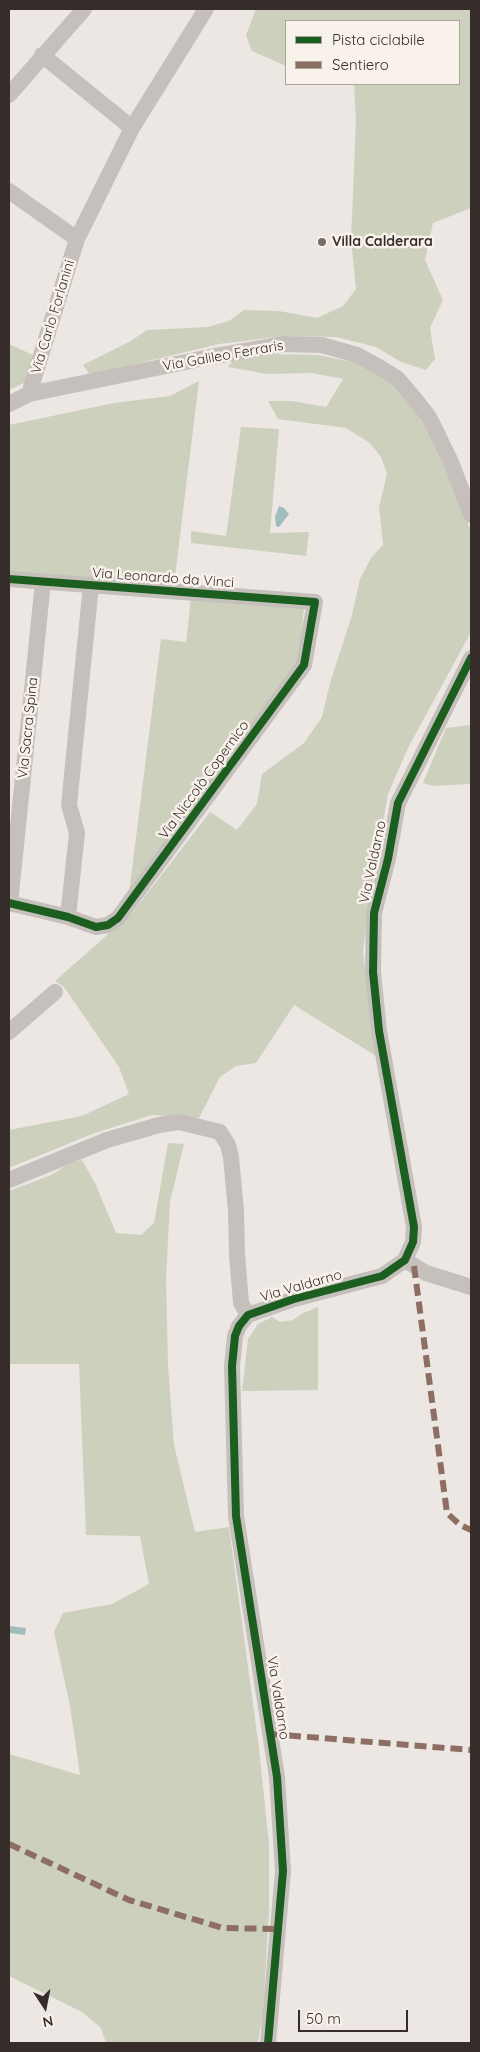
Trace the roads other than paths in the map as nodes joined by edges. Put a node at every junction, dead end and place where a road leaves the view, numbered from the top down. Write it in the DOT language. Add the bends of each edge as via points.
graph roads {
  1 [pos="84,9"];
  2 [pos="206,9"];
  3 [pos="42,56"];
  4 [pos="9,95"];
  5 [pos="132,128"];
  6 [pos="9,191"];
  7 [pos="77,239"];
  8 [pos="29,394"];
  9 [pos="9,404"];
  10 [pos="471,515"];
  11 [pos="9,579"];
  12 [pos="43,582"];
  13 [pos="91,585"];
  14 [pos="315,602"];
  15 [pos="471,658"];
  16 [pos="9,903"];
  17 [pos="68,917"];
  18 [pos="55,992"];
  19 [pos="9,1032"];
  20 [pos="9,1180"];
  21 [pos="405,1260"];
  22 [pos="471,1287"];
  23 [pos="248,1315"];
  24 [pos="268,2043"];
  1 -- 3 [label="street"];
  2 -- 5 [label="street, Via Carlo Forlanini"];
  3 -- 4 [label="street"];
  3 -- 5 [label="street"];
  5 -- 7 [label="street, Via Carlo Forlanini"];
  6 -- 7 [label="street"];
  7 -- 8 [label="street, Via Carlo Forlanini"];
  8 -- 9 [label="street, Via Galileo Ferraris"];
  8 -- 10 [label="street, Via Galileo Ferraris" via="284,344 322,345 357,355 397,378 429,417"];
  11 -- 12 [label="street, Via Leonardo da Vinci"];
  12 -- 13 [label="street, Via Leonardo da Vinci"];
  12 -- 16 [label="street, Via Sacra Spina"];
  13 -- 14 [label="street, Via Leonardo da Vinci"];
  13 -- 17 [label="street" via="69,805 77,846"];
  14 -- 17 [label="street, Via Niccolò Copernico" via="304,665 118,918 108,925 96,927"];
  15 -- 21 [label="street, Via Valdarno" via="398,803 374,913 373,972 379,1031 414,1227 413,1242"];
  16 -- 17 [label="street, Via Niccolò Copernico"];
  18 -- 19 [label="street"];
  20 -- 23 [label="street" via="107,1140 159,1125 179,1122 220,1132 231,1158 241,1303"];
  21 -- 22 [label="street" via="426,1273"];
  21 -- 23 [label="street, Via Valdarno" via="382,1276 294,1299"];
  23 -- 24 [label="street, Via Valdarno" via="235,1336 232,1366 236,1516 277,1777 283,1871"];
}
